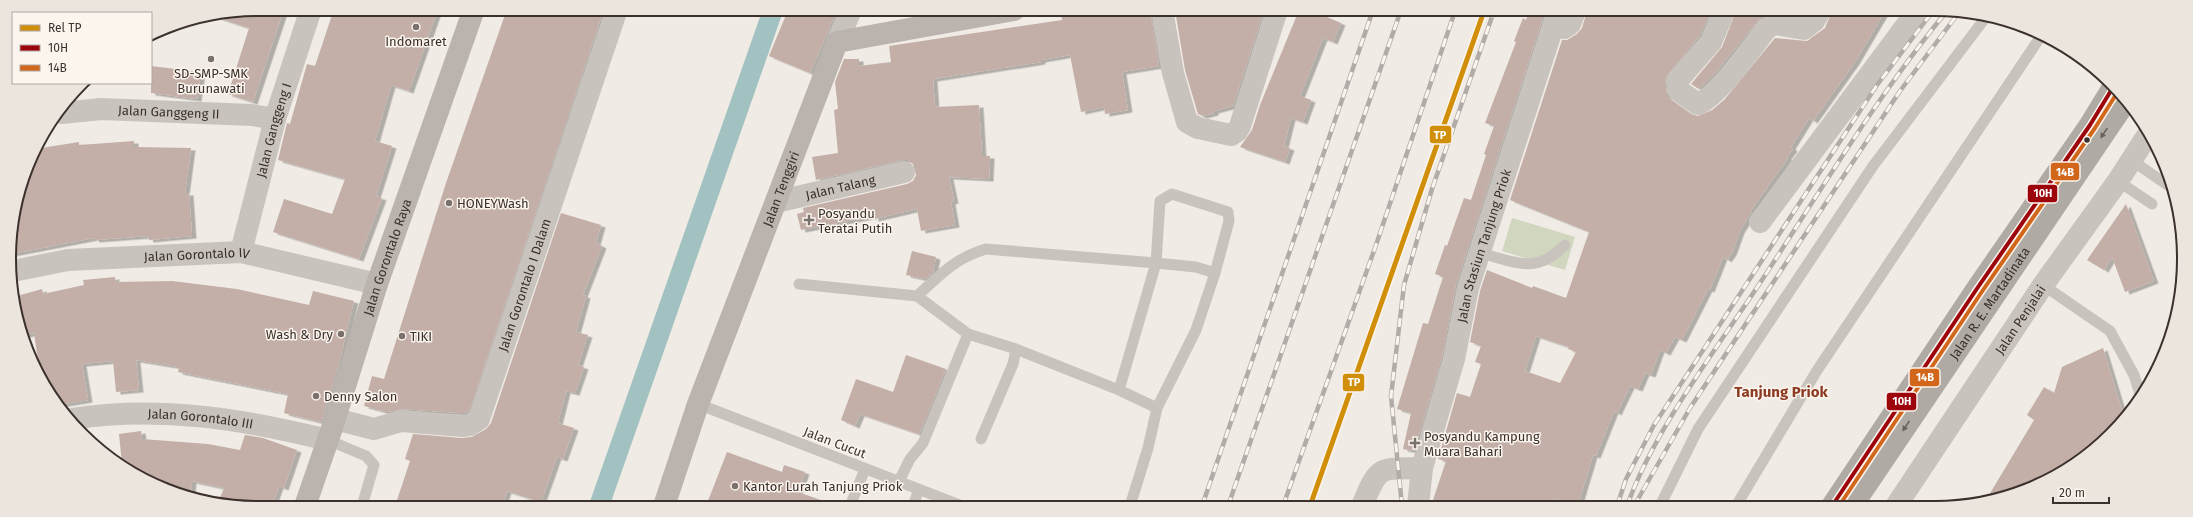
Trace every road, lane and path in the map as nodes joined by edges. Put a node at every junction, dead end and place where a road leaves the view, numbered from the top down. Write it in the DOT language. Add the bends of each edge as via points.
graph roads {
  1 [pos="309,16"];
  2 [pos="472,16"];
  3 [pos="615,16"];
  4 [pos="848,16"];
  5 [pos="947,16"];
  6 [pos="1163,16"];
  7 [pos="1275,16"];
  8 [pos="1573,16"];
  9 [pos="1722,16"];
  10 [pos="1817,16"];
  11 [pos="1913,16"];
  12 [pos="936,17"];
  13 [pos="1556,19"];
  14 [pos="1983,21"];
  15 [pos="2039,39"];
  16 [pos="837,42"];
  17 [pos="2110,92"];
  18 [pos="2123,106"];
  19 [pos="65,113"];
  20 [pos="275,119"];
  21 [pos="2146,138"];
  22 [pos="2131,160"];
  23 [pos="904,172"];
  24 [pos="2118,181"];
  25 [pos="2165,183"];
  26 [pos="776,202"];
  27 [pos="2152,204"];
  28 [pos="1760,222"];
  29 [pos="1565,245"];
  30 [pos="241,252"];
  31 [pos="1479,253"];
  32 [pos="1156,263"];
  33 [pos="17,270"];
  34 [pos="1215,273"];
  35 [pos="377,284"];
  36 [pos="799,284"];
  37 [pos="2043,285"];
  38 [pos="917,296"];
  39 [pos="968,334"];
  40 [pos="1016,349"];
  41 [pos="2139,389"];
  42 [pos="1119,390"];
  43 [pos="698,404"];
  44 [pos="1158,408"];
  45 [pos="77,419"];
  46 [pos="335,419"];
  47 [pos="981,439"];
  48 [pos="328,440"];
  49 [pos="865,468"];
  50 [pos="1422,468"];
  51 [pos="899,481"];
  52 [pos="919,489"];
  53 [pos="306,501"];
  54 [pos="363,501"];
  55 [pos="666,501"];
  56 [pos="852,501"];
  57 [pos="915,501"];
  58 [pos="949,501"];
  59 [pos="1132,501"];
  60 [pos="1364,501"];
  61 [pos="1419,501"];
  62 [pos="1662,501"];
  63 [pos="1739,501"];
  64 [pos="1835,501"];
  65 [pos="1855,501"];
  66 [pos="1899,501"];
  1 -- 20 [label="street, Jalan Ganggeng I"];
  2 -- 35 [label="street, Jalan Gorontalo Raya"];
  3 -- 46 [label="street, Jalan Gorontalo I Dalam" via="479,418 470,425 462,426 409,421 374,429"];
  4 -- 16 [label="street"];
  5 -- 12 [label="street"];
  6 -- 7 [label="street" via="1177,92 1187,122 1198,128 1231,135 1240,126"];
  8 -- 13 [label="street" via="1570,24 1564,28"];
  9 -- 10 [label="street" via="1711,42 1677,81 1678,90 1698,104 1704,102 1720,86 1767,28 1775,24 1804,29"];
  11 -- 28 [label="street"];
  12 -- 16 [label="street"];
  13 -- 31 [label="street, Jalan Stasiun Tanjung Priok"];
  14 -- 62 [label="lane" via="1878,160 1698,430"];
  15 -- 63 [label="lane" via="1816,372"];
  16 -- 26 [label="street, Jalan Tenggiri"];
  17 -- 64 [label="highway, Jalan R. E. Martadinata"];
  18 -- 65 [label="highway, Jalan R. E. Martadinata, one-way"];
  19 -- 20 [label="street, Jalan Ganggeng II" via="101,109 252,115"];
  20 -- 30 [label="street, Jalan Ganggeng I"];
  21 -- 22 [label="street, Jalan Penjalai"];
  22 -- 24 [label="street, Jalan Penjalai"];
  22 -- 25 [label="lane"];
  23 -- 26 [label="street, Jalan Talang"];
  24 -- 27 [label="lane"];
  24 -- 37 [label="street, Jalan Penjalai"];
  26 -- 43 [label="street, Jalan Tenggiri"];
  29 -- 31 [label="lane" via="1553,257 1529,265"];
  30 -- 33 [label="street, Jalan Gorontalo IV" via="68,260"];
  30 -- 35 [label="street, Jalan Gorontalo IV"];
  31 -- 50 [label="street, Jalan Stasiun Tanjung Priok" via="1468,288 1454,359"];
  32 -- 34 [label="lane" via="1196,267"];
  32 -- 34 [label="lane" via="1160,201 1172,194 1228,212 1229,221"];
  32 -- 38 [label="lane" via="986,249 969,254 953,263"];
  32 -- 42 [label="lane"];
  34 -- 44 [label="lane" via="1196,330"];
  35 -- 46 [label="street, Jalan Gorontalo Raya"];
  36 -- 38 [label="lane"];
  37 -- 41 [label="lane" via="2110,331 2134,375"];
  37 -- 66 [label="street, Jalan Penjalai"];
  38 -- 39 [label="lane"];
  39 -- 40 [label="lane"];
  39 -- 51 [label="lane" via="923,443 910,459"];
  40 -- 42 [label="lane"];
  40 -- 47 [label="lane" via="1013,364"];
  42 -- 44 [label="lane"];
  43 -- 49 [label="lane, Jalan Cucut"];
  43 -- 55 [label="street, Jalan Tenggiri"];
  44 -- 59 [label="lane"];
  45 -- 48 [label="street, Jalan Gorontalo III" via="167,413 204,416 276,427"];
  46 -- 48 [label="street, Jalan Gorontalo Raya"];
  48 -- 53 [label="street, Jalan Gorontalo Raya"];
  48 -- 54 [label="lane" via="366,456 374,465"];
  49 -- 51 [label="lane, Jalan Cucut"];
  49 -- 56 [label="lane"];
  50 -- 60 [label="street" via="1385,469 1373,479"];
  50 -- 61 [label="street, Jalan Stasiun Tanjung Priok"];
  51 -- 52 [label="lane, Jalan Cucut"];
  52 -- 57 [label="lane"];
  52 -- 58 [label="lane, Jalan Cucut"];
}
